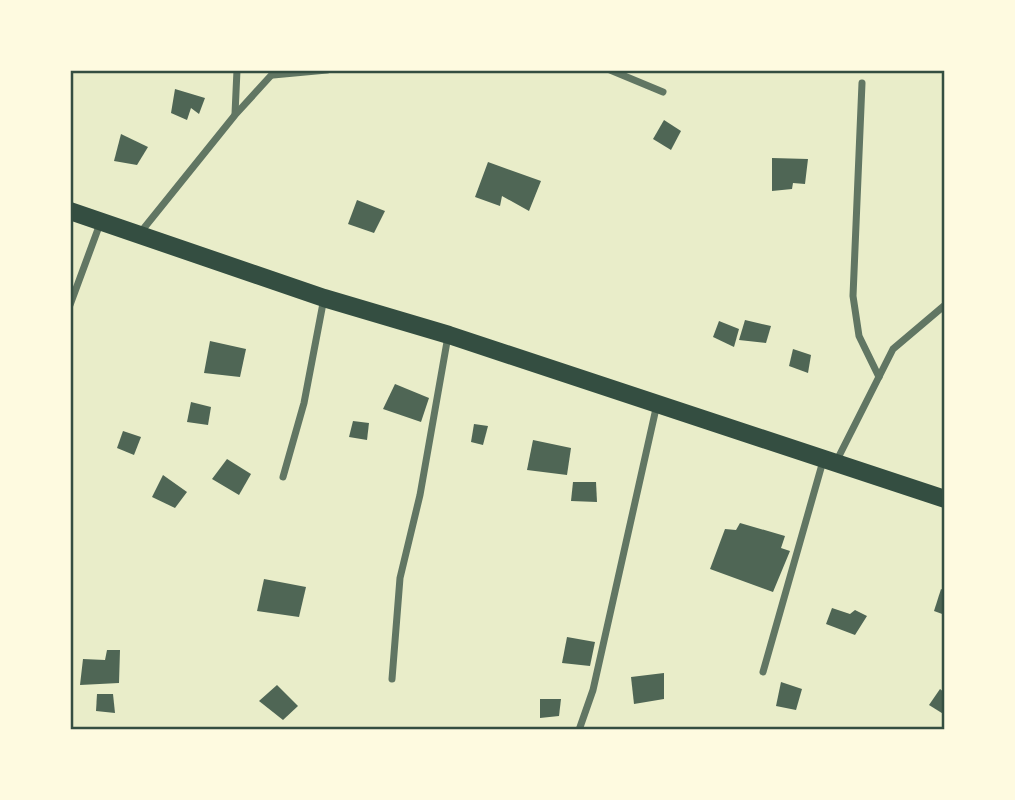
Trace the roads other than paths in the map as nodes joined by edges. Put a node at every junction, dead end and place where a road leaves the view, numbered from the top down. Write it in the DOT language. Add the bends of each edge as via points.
graph roads {
  1 [pos="237,70"];
  2 [pos="327,70"];
  3 [pos="610,70"];
  4 [pos="274,73"];
  5 [pos="862,83"];
  6 [pos="663,92"];
  7 [pos="235,115"];
  8 [pos="70,211"];
  9 [pos="101,221"];
  10 [pos="139,233"];
  11 [pos="324,298"];
  12 [pos="70,305"];
  13 [pos="945,306"];
  14 [pos="449,335"];
  15 [pos="879,377"];
  16 [pos="657,403"];
  17 [pos="829,461"];
  18 [pos="283,477"];
  19 [pos="945,499"];
  20 [pos="762,673"];
  21 [pos="392,679"];
  22 [pos="579,730"];
  1 -- 7 [label="street"];
  2 -- 4 [label="street"];
  3 -- 6 [label="street"];
  4 -- 7 [label="street"];
  5 -- 15 [label="street" via="853,296 859,336"];
  7 -- 10 [label="street"];
  8 -- 9 [label="main road"];
  9 -- 10 [label="main road"];
  9 -- 12 [label="street"];
  10 -- 11 [label="main road"];
  11 -- 14 [label="main road"];
  11 -- 18 [label="street" via="304,403"];
  13 -- 15 [label="street" via="893,349"];
  14 -- 16 [label="main road"];
  14 -- 21 [label="street" via="400,579"];
  15 -- 17 [label="street"];
  16 -- 17 [label="main road"];
  16 -- 22 [label="street" via="593,690"];
  17 -- 19 [label="main road"];
  17 -- 20 [label="street"];
}
